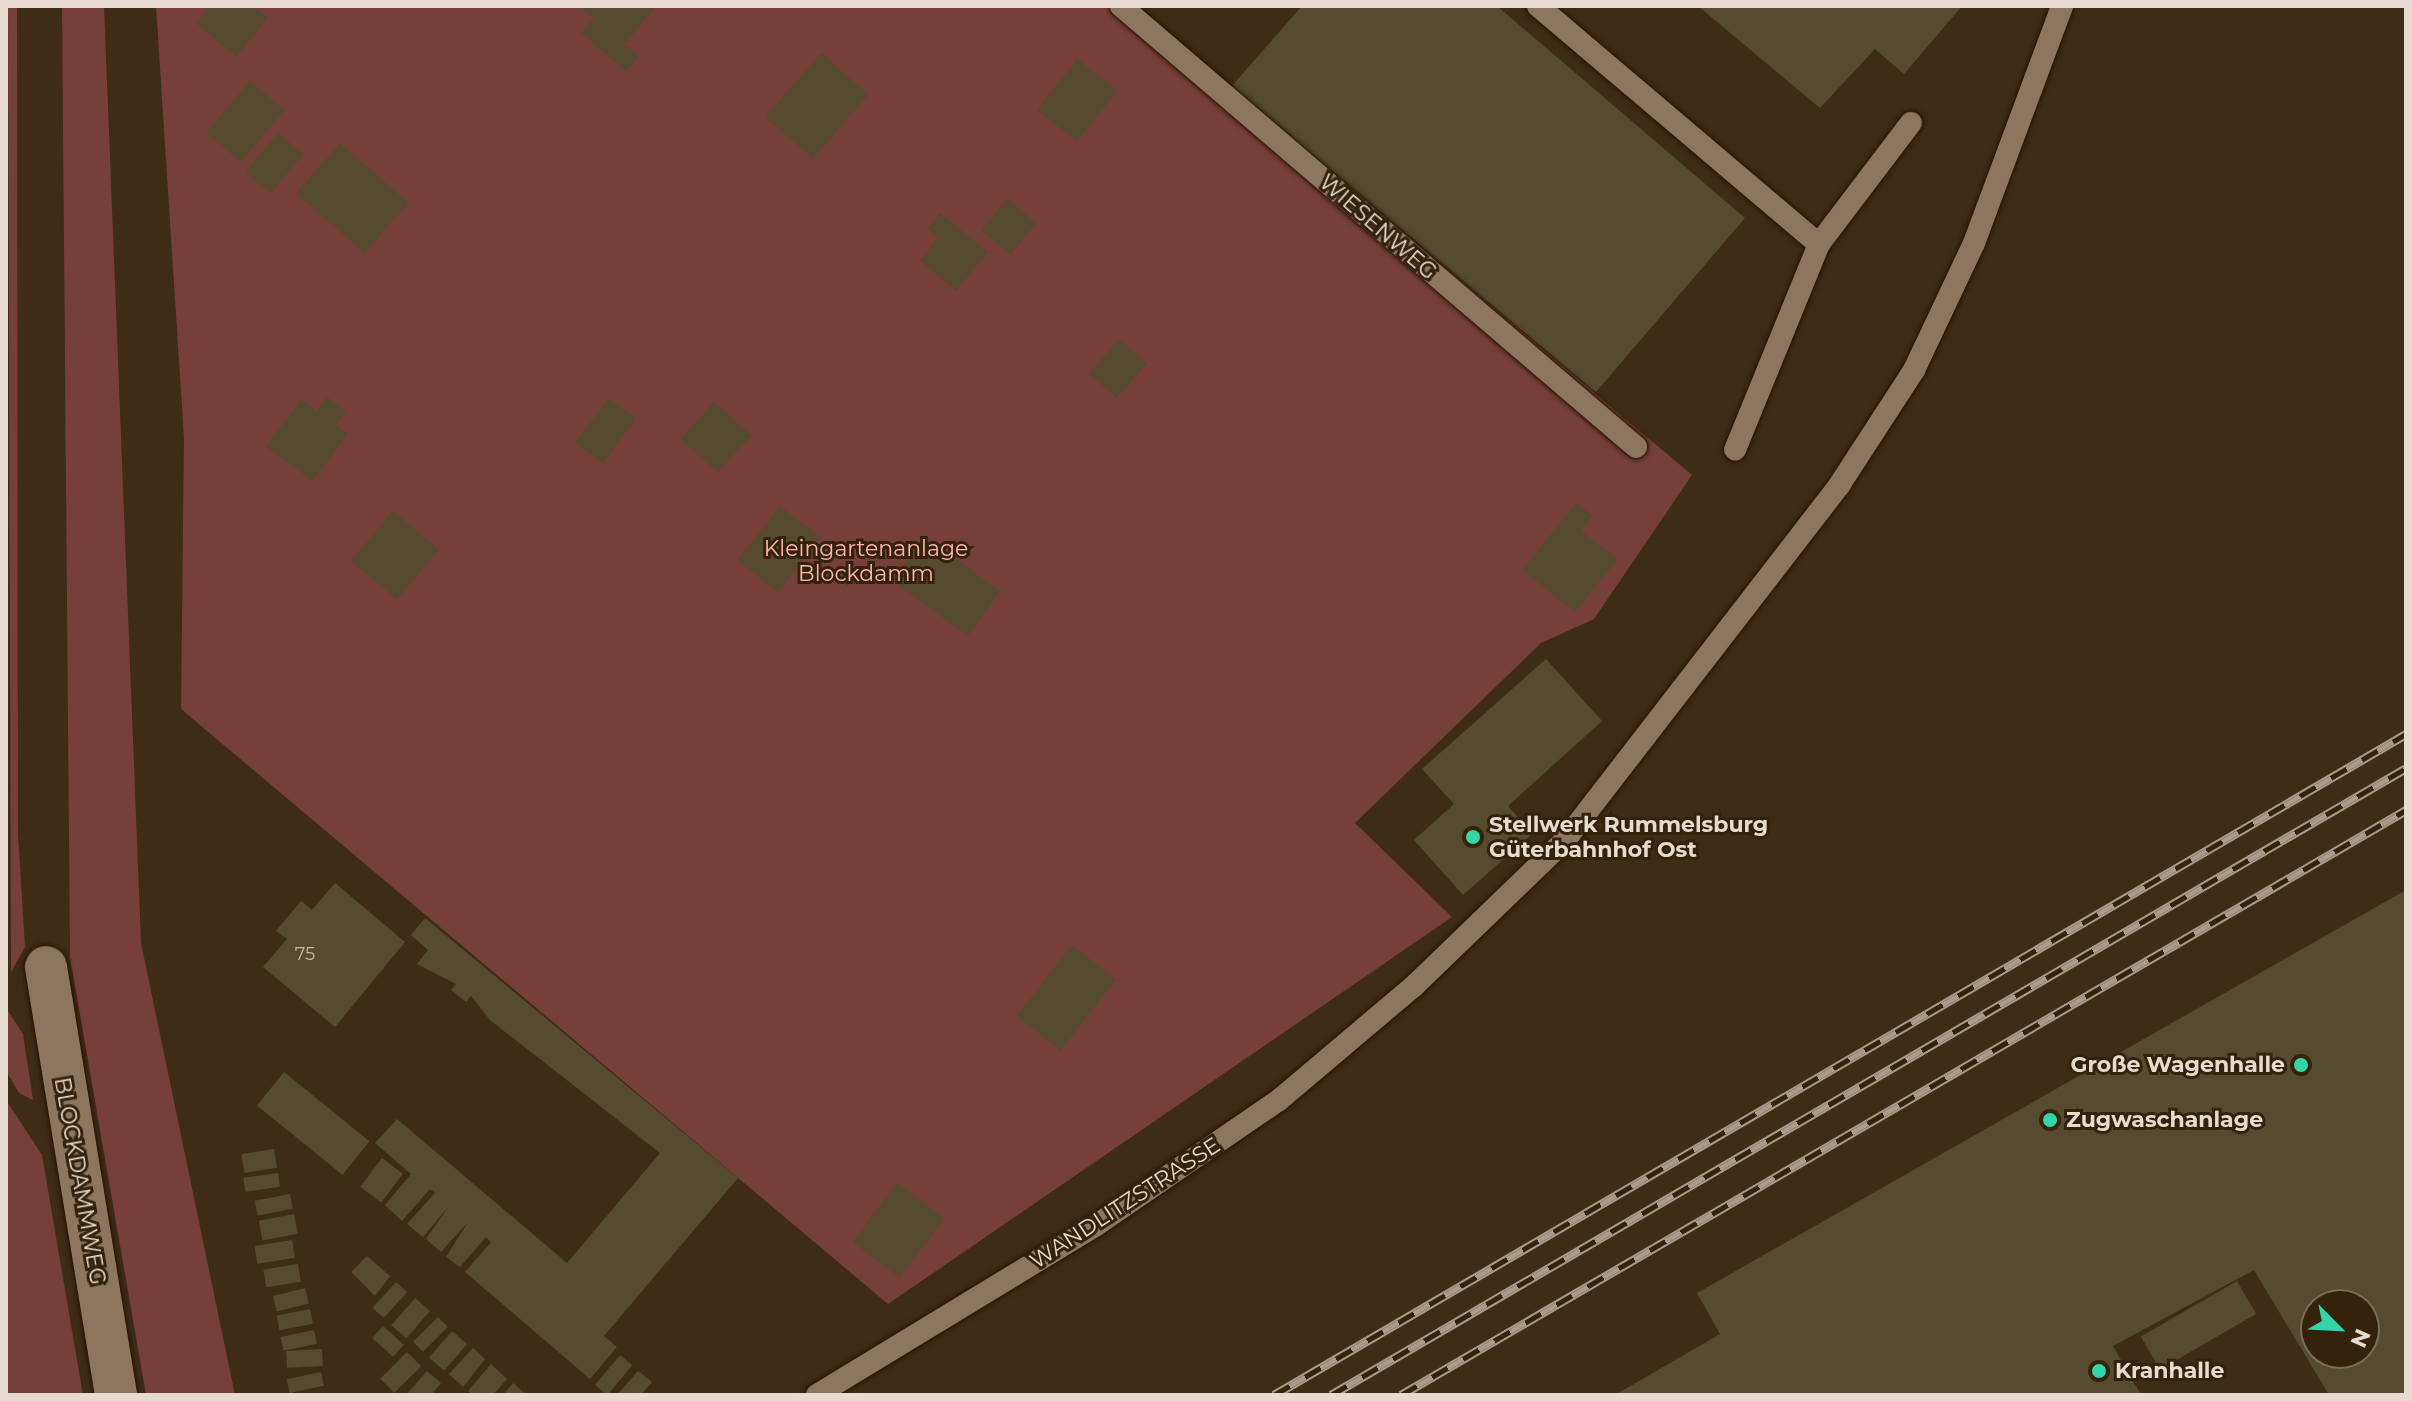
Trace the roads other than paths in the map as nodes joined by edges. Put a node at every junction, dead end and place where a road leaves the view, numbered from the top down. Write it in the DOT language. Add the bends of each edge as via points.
graph roads {
  1 [pos="1121,6"];
  2 [pos="1538,6"];
  3 [pos="2062,6"];
  4 [pos="1911,123"];
  5 [pos="1819,244"];
  6 [pos="1636,447"];
  7 [pos="1735,450"];
  8 [pos="46,967"];
  9 [pos="116,1395"];
  10 [pos="817,1395"];
  1 -- 6 [label="lane, WIESENWEG"];
  2 -- 5 [label="lane"];
  3 -- 10 [label="lane, WANDLITZSTRASSE" via="1974,243 1914,370 1840,484 1566,839 1414,986 1266,1109 1095,1226"];
  4 -- 5 [label="lane"];
  5 -- 7 [label="lane"];
  8 -- 9 [label="street, BLOCKDAMMWEG"];
}
